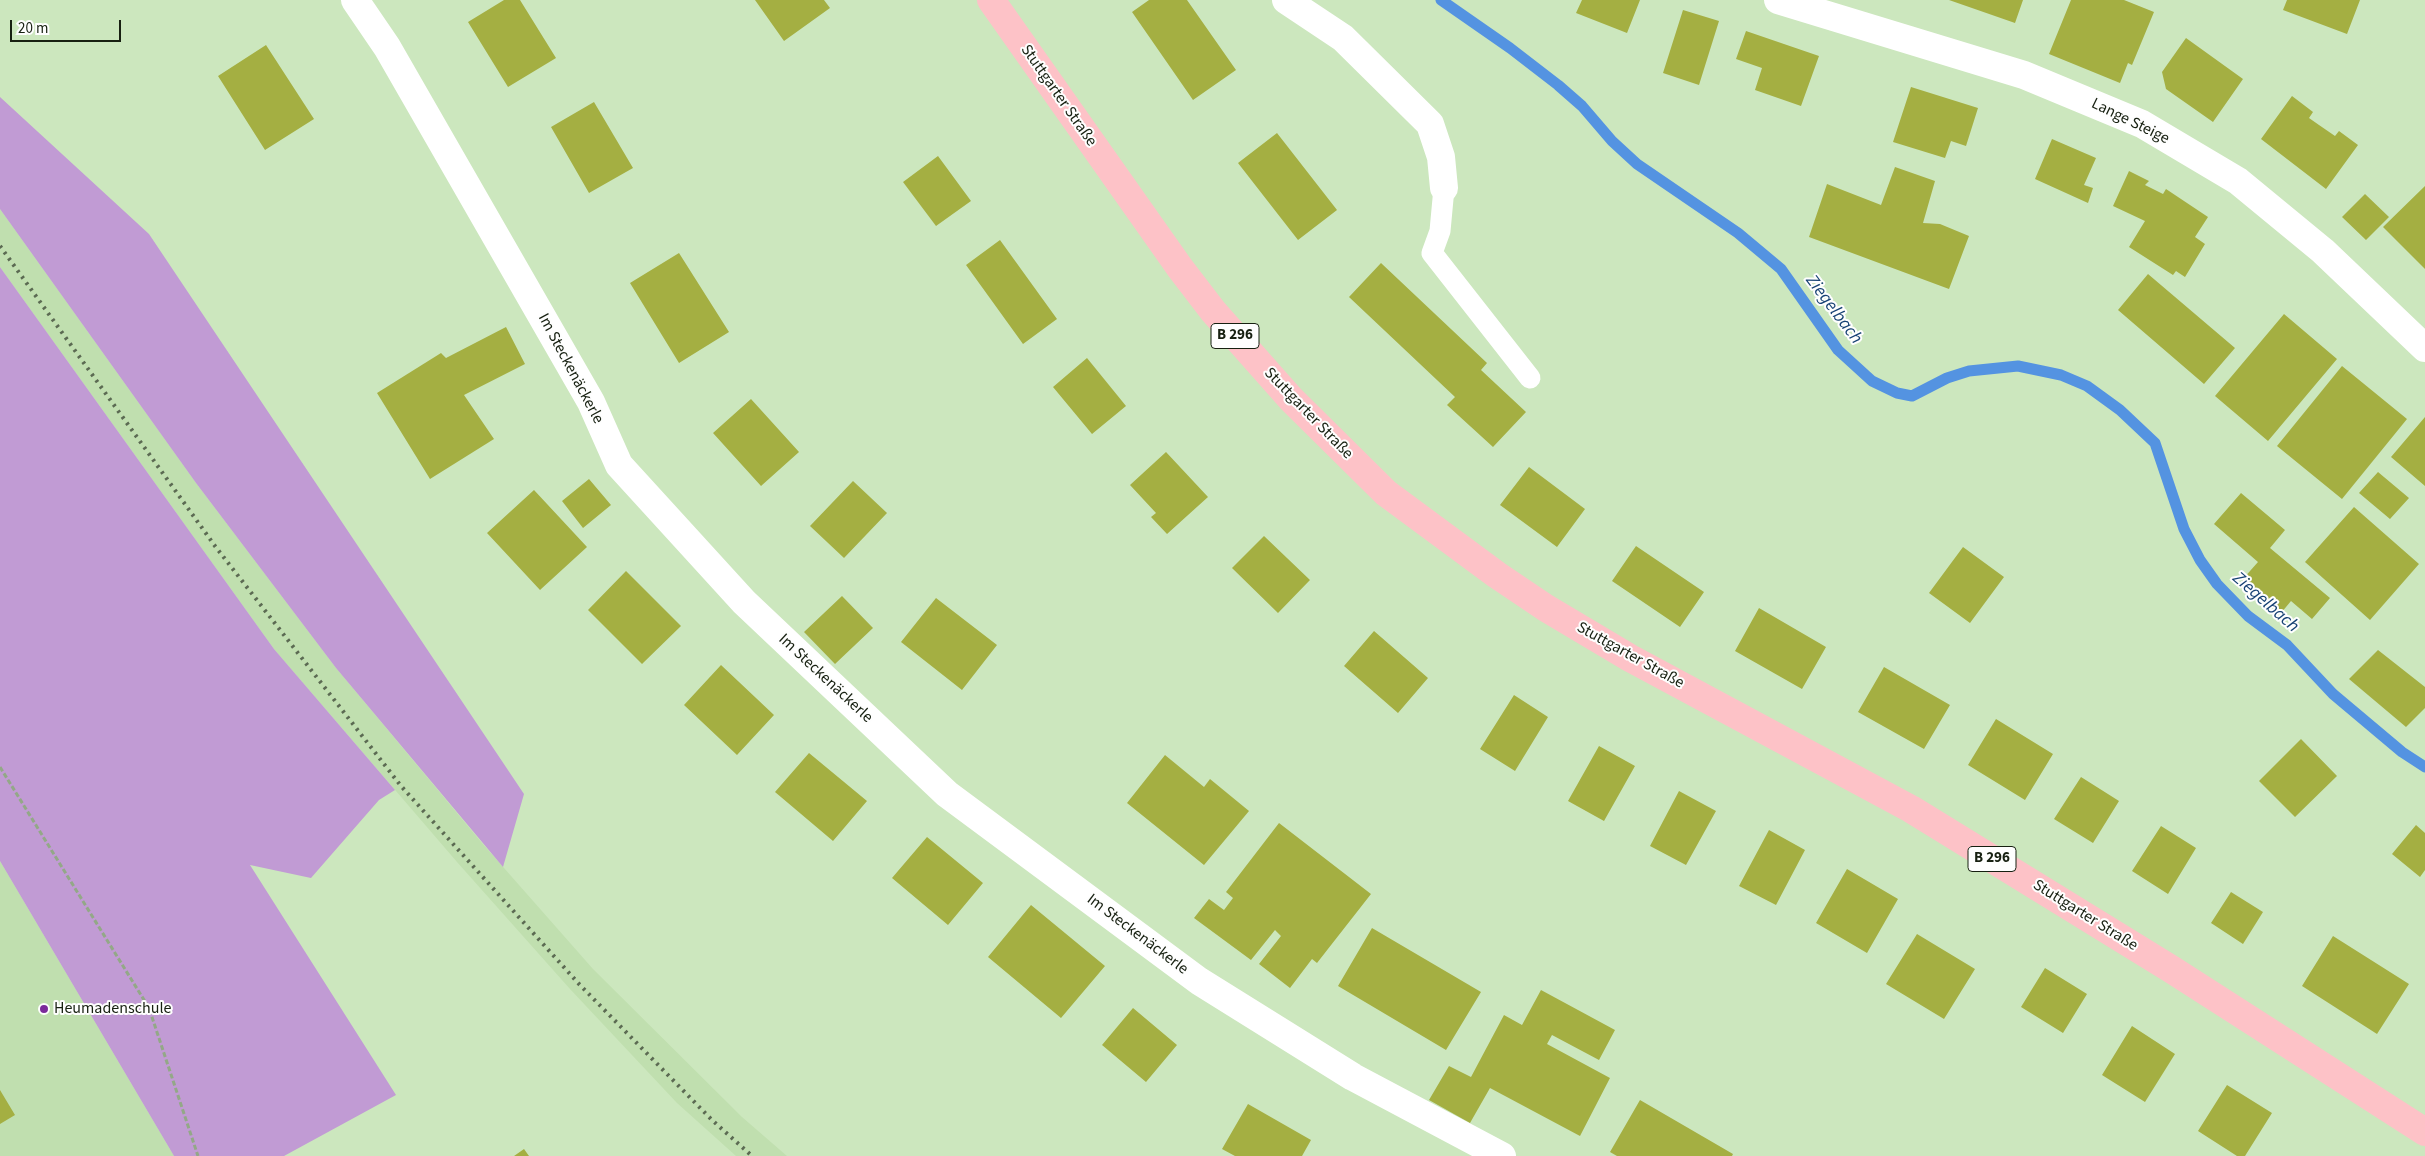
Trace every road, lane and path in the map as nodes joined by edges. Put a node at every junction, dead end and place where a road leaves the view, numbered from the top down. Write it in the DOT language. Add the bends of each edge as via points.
graph roads {
  1 [pos="355,0"];
  2 [pos="991,0"];
  3 [pos="1286,0"];
  4 [pos="1782,1"];
  5 [pos="1444,188"];
  6 [pos="2425,348"];
  7 [pos="1530,378"];
  8 [pos="0,767"];
  9 [pos="2425,1132"];
  10 [pos="198,1156"];
  11 [pos="1502,1156"];
  1 -- 11 [label="street, Im Steckenäckerle" via="387,47 591,402 618,466 744,602 947,794 1199,982 1353,1077"];
  2 -- 9 [label="main road, Stuttgarter Straße / B 296" via="1164,247 1213,311 1291,399 1386,493 1546,608 1630,658 1911,809 2171,969"];
  3 -- 5 [label="street" via="1343,38 1430,124 1442,157"];
  4 -- 6 [label="street, Lange Steige" via="2024,75 2142,124 2238,181 2323,251"];
  5 -- 7 [label="lane" via="1440,231 1432,252"];
  8 -- 10 [label="path" via="149,1008"];
}
